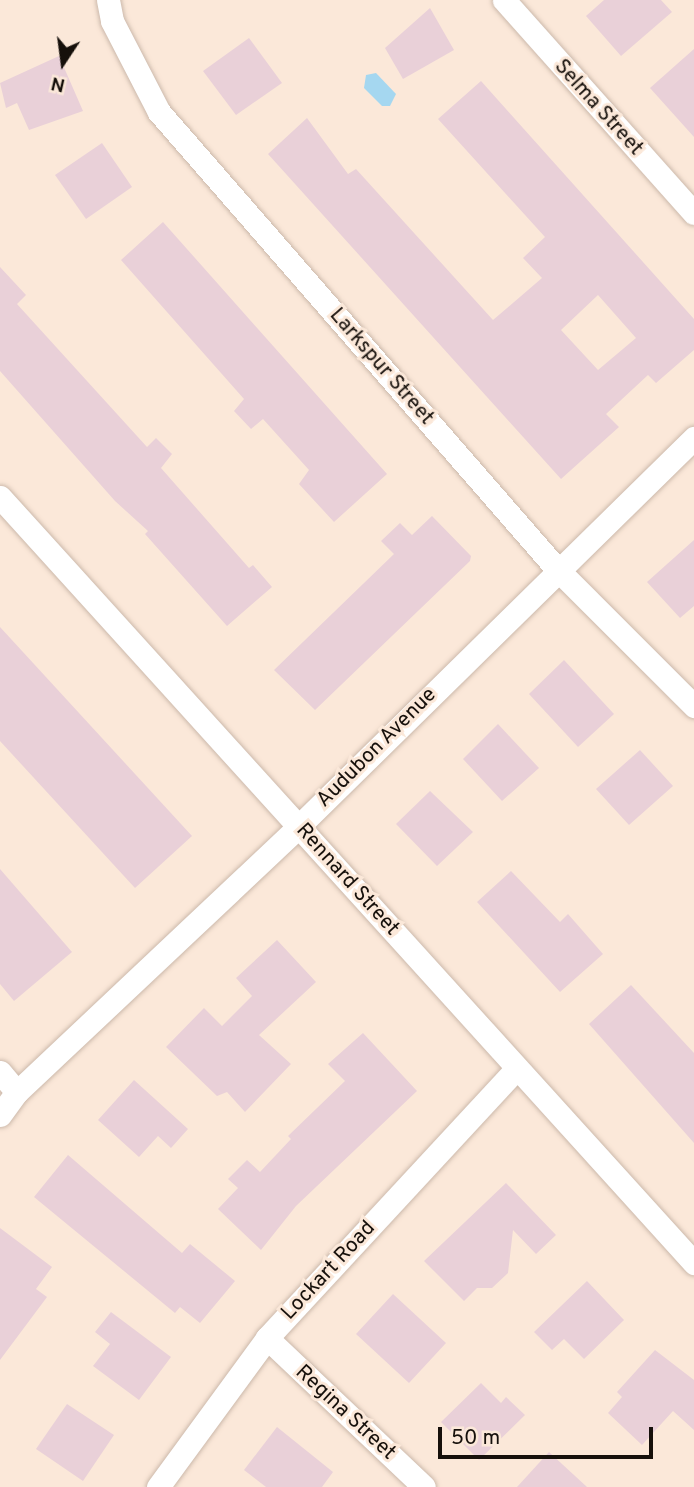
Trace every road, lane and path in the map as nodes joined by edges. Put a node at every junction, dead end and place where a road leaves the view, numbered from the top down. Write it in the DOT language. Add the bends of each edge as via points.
graph roads {
  1 [pos="108,0"];
  2 [pos="504,0"];
  3 [pos="694,213"];
  4 [pos="694,438"];
  5 [pos="0,497"];
  6 [pos="557,569"];
  7 [pos="694,706"];
  8 [pos="299,826"];
  9 [pos="516,1069"];
  10 [pos="0,1072"];
  11 [pos="17,1092"];
  12 [pos="0,1115"];
  13 [pos="694,1263"];
  14 [pos="267,1338"];
  15 [pos="158,1487"];
  16 [pos="424,1487"];
  1 -- 6 [label="street, Larkspur Street" via="112,21 159,112"];
  2 -- 3 [label="street, Selma Street"];
  4 -- 6 [label="street, Audubon Avenue"];
  5 -- 8 [label="street, Rennard Street"];
  6 -- 7 [label="street, Larkspur Street"];
  6 -- 8 [label="street, Audubon Avenue"];
  8 -- 9 [label="street, Rennard Street"];
  8 -- 11 [label="street, Audubon Avenue"];
  9 -- 13 [label="street, Rennard Street"];
  9 -- 14 [label="street, Lockart Road"];
  10 -- 11 [label="street"];
  11 -- 12 [label="street, Audubon Avenue"];
  14 -- 15 [label="street, Lockart Road"];
  14 -- 16 [label="street, Regina Street"];
}
